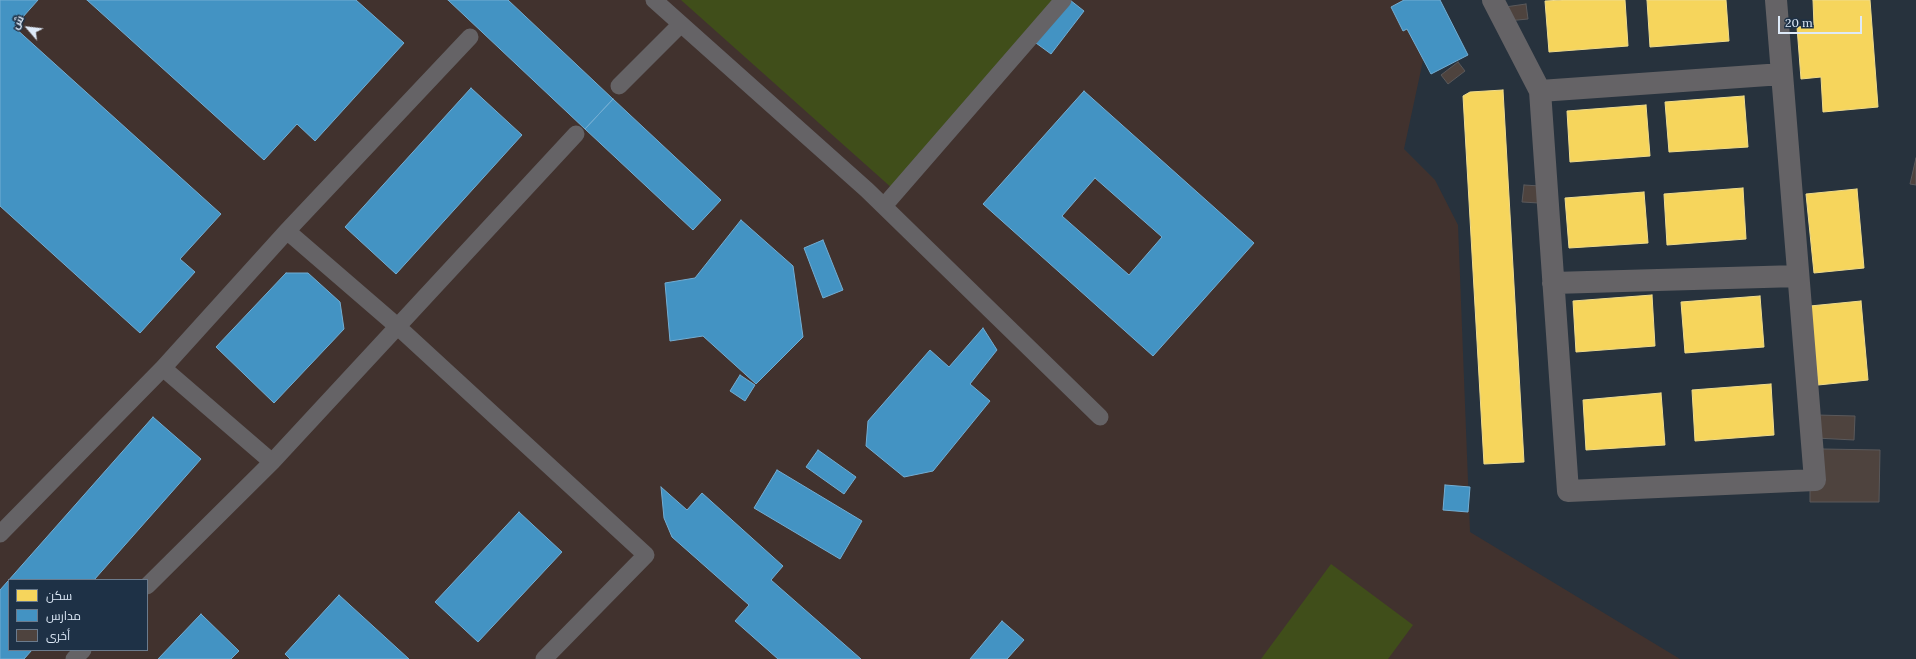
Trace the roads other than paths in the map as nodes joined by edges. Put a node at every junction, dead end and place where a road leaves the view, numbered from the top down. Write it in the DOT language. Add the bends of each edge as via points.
graph roads {
  1 [pos="654,0"];
  2 [pos="1064,0"];
  3 [pos="1493,0"];
  4 [pos="1776,0"];
  5 [pos="681,24"];
  6 [pos="470,37"];
  7 [pos="1782,74"];
  8 [pos="619,86"];
  9 [pos="1540,91"];
  10 [pos="576,134"];
  11 [pos="884,206"];
  12 [pos="287,231"];
  13 [pos="1798,276"];
  14 [pos="1553,282"];
  15 [pos="397,326"];
  16 [pos="163,368"];
  17 [pos="1100,417"];
  18 [pos="272,462"];
  19 [pos="0,534"];
  20 [pos="148,585"];
  21 [pos="82,651"];
  22 [pos="74,659"];
  23 [pos="544,659"];
  1 -- 5 [label="lane"];
  2 -- 11 [label="lane"];
  3 -- 9 [label="street"];
  4 -- 7 [label="street"];
  5 -- 8 [label="lane"];
  5 -- 11 [label="lane"];
  6 -- 12 [label="lane"];
  7 -- 9 [label="street"];
  7 -- 13 [label="street"];
  9 -- 14 [label="street"];
  10 -- 15 [label="lane"];
  11 -- 17 [label="lane"];
  12 -- 15 [label="lane"];
  12 -- 16 [label="lane"];
  13 -- 14 [label="street"];
  13 -- 14 [label="street" via="1815,480 1568,491"];
  15 -- 18 [label="lane"];
  15 -- 23 [label="lane" via="646,555"];
  16 -- 18 [label="lane"];
  16 -- 19 [label="lane"];
  18 -- 20 [label="lane"];
  21 -- 22 [label="lane"];
}
